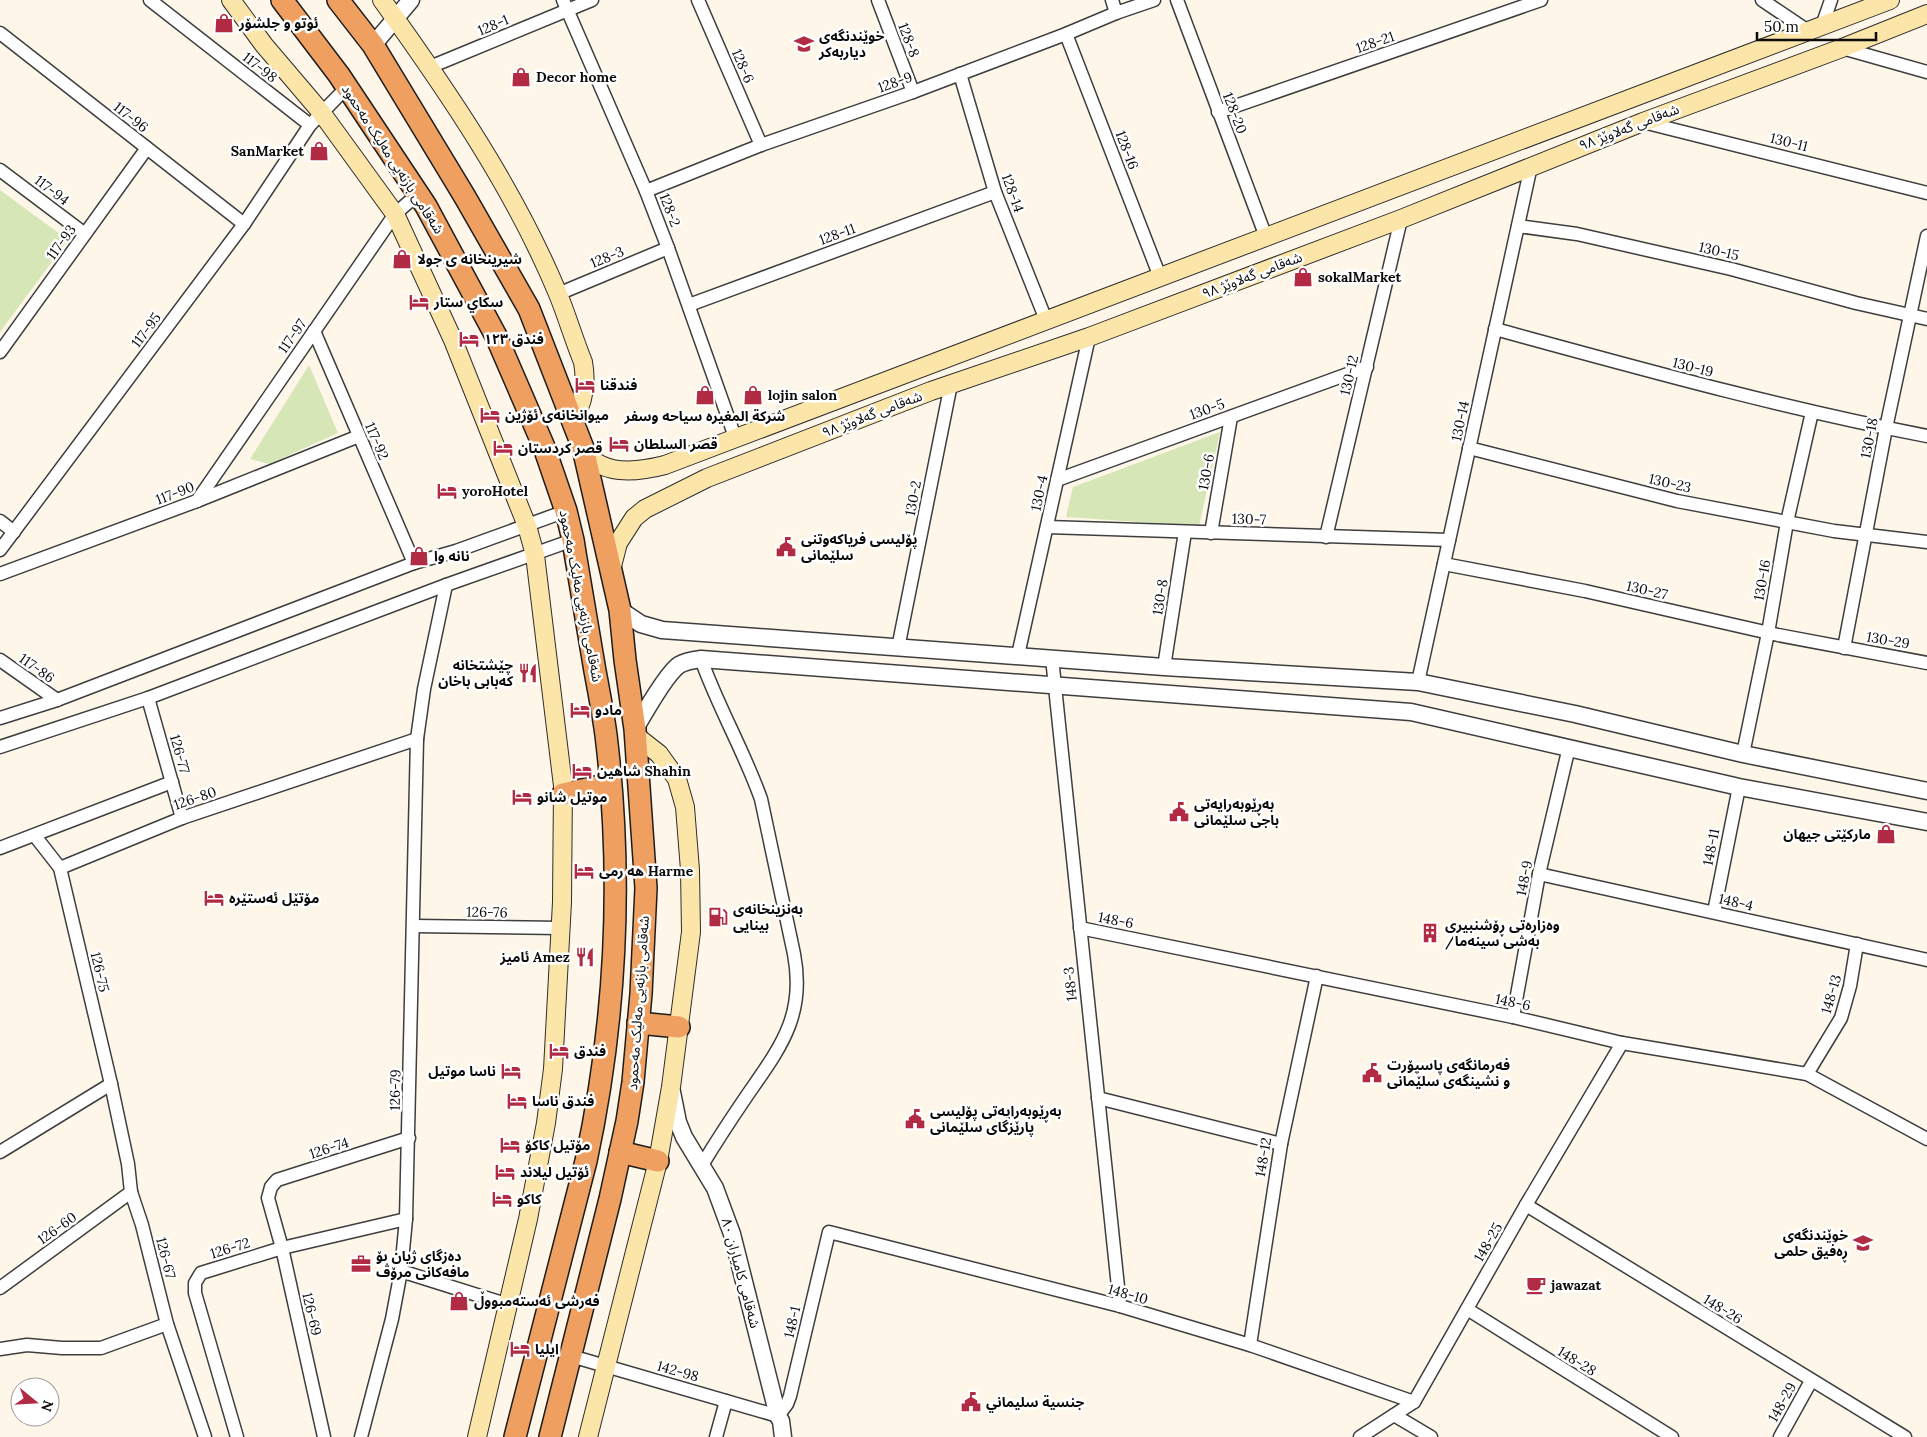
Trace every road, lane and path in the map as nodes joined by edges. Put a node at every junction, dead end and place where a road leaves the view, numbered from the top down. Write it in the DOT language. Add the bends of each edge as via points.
graph roads {
  1 [pos="150,0"];
  2 [pos="231,0"];
  3 [pos="282,0"];
  4 [pos="338,0"];
  5 [pos="382,0"];
  6 [pos="411,0"];
  7 [pos="592,0"];
  8 [pos="698,0"];
  9 [pos="878,0"];
  10 [pos="1154,0"];
  11 [pos="1177,0"];
  12 [pos="1541,0"];
  13 [pos="1762,0"];
  14 [pos="1831,0"];
  15 [pos="1890,0"];
  16 [pos="565,5"];
  17 [pos="1114,6"];
  18 [pos="1927,14"];
  19 [pos="396,20"];
  20 [pos="1815,28"];
  21 [pos="0,33"];
  22 [pos="1066,34"];
  23 [pos="373,45"];
  24 [pos="1842,48"];
  25 [pos="430,67"];
  26 [pos="1927,72"];
  27 [pos="960,74"];
  28 [pos="347,87"];
  29 [pos="913,92"];
  30 [pos="1218,112"];
  31 [pos="315,119"];
  32 [pos="1643,122"];
  33 [pos="761,145"];
  34 [pos="147,148"];
  35 [pos="1531,166"];
  36 [pos="0,170"];
  37 [pos="646,191"];
  38 [pos="995,192"];
  39 [pos="1927,193"];
  40 [pos="418,194"];
  41 [pos="395,214"];
  42 [pos="1401,219"];
  43 [pos="244,224"];
  44 [pos="1518,226"];
  45 [pos="85,234"];
  46 [pos="1927,236"];
  47 [pos="1266,237"];
  48 [pos="668,248"];
  49 [pos="1198,263"];
  50 [pos="1160,277"];
  51 [pos="558,294"];
  52 [pos="1201,294"];
  53 [pos="689,305"];
  54 [pos="1910,315"];
  55 [pos="1927,319"];
  56 [pos="1046,320"];
  57 [pos="1495,328"];
  58 [pos="314,332"];
  59 [pos="1089,336"];
  60 [pos="0,352"];
  61 [pos="925,366"];
  62 [pos="1367,367"];
  63 [pos="951,384"];
  64 [pos="931,391"];
  65 [pos="1812,412"];
  66 [pos="1231,417"];
  67 [pos="573,420"];
  68 [pos="1886,428"];
  69 [pos="359,436"];
  70 [pos="1927,436"];
  71 [pos="735,437"];
  72 [pos="584,448"];
  73 [pos="1469,448"];
  74 [pos="1057,480"];
  75 [pos="197,501"];
  76 [pos="566,512"];
  77 [pos="0,521"];
  78 [pos="1787,522"];
  79 [pos="527,526"];
  80 [pos="1047,527"];
  81 [pos="14,532"];
  82 [pos="1186,532"];
  83 [pos="1211,532"];
  84 [pos="1867,535"];
  85 [pos="1326,537"];
  86 [pos="573,540"];
  87 [pos="1449,540"];
  88 [pos="1927,542"];
  89 [pos="0,550"];
  90 [pos="535,555"];
  91 [pos="414,563"];
  92 [pos="1444,564"];
  93 [pos="611,571"];
  94 [pos="0,574"];
  95 [pos="446,585"];
  96 [pos="620,610"];
  97 [pos="1768,633"];
  98 [pos="898,648"];
  99 [pos="1844,648"];
  100 [pos="1018,656"];
  101 [pos="1052,658"];
  102 [pos="701,659"];
  103 [pos="0,660"];
  104 [pos="1927,663"];
  105 [pos="1164,667"];
  106 [pos="1418,682"];
  107 [pos="1054,685"];
  108 [pos="148,698"];
  109 [pos="57,700"];
  110 [pos="0,718"];
  111 [pos="635,732"];
  112 [pos="417,739"];
  113 [pos="0,747"];
  114 [pos="1569,747"];
  115 [pos="1743,754"];
  116 [pos="172,782"];
  117 [pos="610,784"];
  118 [pos="1739,786"];
  119 [pos="1927,791"];
  120 [pos="563,794"];
  121 [pos="182,818"];
  122 [pos="1927,822"];
  123 [pos="35,836"];
  124 [pos="0,848"];
  125 [pos="60,868"];
  126 [pos="1540,874"];
  127 [pos="1714,912"];
  128 [pos="414,926"];
  129 [pos="561,928"];
  130 [pos="1080,928"];
  131 [pos="1857,944"];
  132 [pos="1927,960"];
  133 [pos="1317,976"];
  134 [pos="1513,1017"];
  135 [pos="638,1023"];
  136 [pos="679,1027"];
  137 [pos="1622,1043"];
  138 [pos="1807,1074"];
  139 [pos="111,1084"];
  140 [pos="671,1087"];
  141 [pos="1098,1098"];
  142 [pos="596,1115"];
  143 [pos="627,1121"];
  144 [pos="1926,1136"];
  145 [pos="408,1138"];
  146 [pos="1280,1144"];
  147 [pos="0,1152"];
  148 [pos="618,1159"];
  149 [pos="586,1161"];
  150 [pos="658,1161"];
  151 [pos="702,1164"];
  152 [pos="132,1192"];
  153 [pos="268,1198"];
  154 [pos="1526,1205"];
  155 [pos="406,1220"];
  156 [pos="829,1232"];
  157 [pos="282,1248"];
  158 [pos="401,1271"];
  159 [pos="0,1288"];
  160 [pos="509,1305"];
  161 [pos="1120,1306"];
  162 [pos="1467,1309"];
  163 [pos="167,1324"];
  164 [pos="1250,1345"];
  165 [pos="0,1349"];
  166 [pos="571,1356"];
  167 [pos="606,1366"];
  168 [pos="1811,1381"];
  169 [pos="726,1400"];
  170 [pos="1414,1402"];
  171 [pos="1394,1415"];
  172 [pos="780,1428"];
  173 [pos="1666,1435"];
  174 [pos="205,1437"];
  175 [pos="237,1437"];
  176 [pos="324,1437"];
  177 [pos="361,1437"];
  178 [pos="477,1437"];
  179 [pos="515,1437"];
  180 [pos="550,1437"];
  181 [pos="588,1437"];
  182 [pos="716,1437"];
  183 [pos="1360,1437"];
  184 [pos="1431,1437"];
  185 [pos="1780,1437"];
  186 [pos="1905,1437"];
  1 -- 31 [label="street, 117-98"];
  2 -- 31 [label="main road"];
  3 -- 28 [label="highway, شەقامی بازنەیی مەلیک مەحمود"];
  4 -- 23 [label="highway, شەقامی بازنەیی مەلیک مەحمود"];
  5 -- 19 [label="main road"];
  6 -- 19 [label="street"];
  7 -- 16 [label="street, 128-1"];
  8 -- 33 [label="street, 128-6"];
  9 -- 29 [label="street, 128-8"];
  10 -- 17 [label="street, 128-9"];
  11 -- 30 [label="street, 128-20"];
  12 -- 30 [label="street, 128-21"];
  13 -- 20 [label="street"];
  14 -- 20 [label="street"];
  15 -- 20 [label="main road, شەقامی گەلاوێژ ٩٨"];
  16 -- 25 [label="street, 128-1"];
  16 -- 37 [label="street, 128-2"];
  17 -- 22 [label="street, 128-9"];
  18 -- 24 [label="main road, شەقامی گەلاوێژ ٩٨"];
  19 -- 23 [label="street"];
  19 -- 25 [label="main road"];
  20 -- 47 [label="main road, شەقامی گەلاوێژ ٩٨"];
  21 -- 34 [label="street, 117-96"];
  22 -- 27 [label="street, 128-9"];
  22 -- 50 [label="street, 128-16"];
  23 -- 67 [label="highway, شەقامی بازنەیی مەلیک مەحمود" via="529,309"];
  24 -- 26 [label="street"];
  24 -- 32 [label="main road, شەقامی گەلاوێژ ٩٨"];
  25 -- 51 [label="main road" via="522,219"];
  27 -- 29 [label="street, 128-9"];
  27 -- 38 [label="street, 128-14"];
  28 -- 31 [label="street"];
  28 -- 40 [label="highway, شەقامی بازنەیی مەلیک مەحمود"];
  29 -- 33 [label="street, 128-9"];
  30 -- 47 [label="street, 128-20"];
  31 -- 41 [label="main road"];
  31 -- 43 [label="street, 117-95"];
  32 -- 35 [label="main road, شەقامی گەلاوێژ ٩٨"];
  32 -- 39 [label="street, 130-11"];
  33 -- 37 [label="street, 128-9"];
  34 -- 43 [label="street, 117-96"];
  34 -- 45 [label="street, 117-93"];
  35 -- 42 [label="main road, شەقامی گەلاوێژ ٩٨"];
  35 -- 44 [label="street, 130-14"];
  36 -- 45 [label="street, 117-94"];
  37 -- 48 [label="street, 128-2"];
  38 -- 53 [label="street, 128-11"];
  38 -- 56 [label="street, 128-14"];
  40 -- 41 [label="street, 117-97"];
  40 -- 76 [label="highway, شەقامی بازنەیی مەلیک مەحمود" via="496,336 544,447"];
  41 -- 58 [label="street, 117-97"];
  41 -- 79 [label="main road" via="453,340"];
  42 -- 52 [label="main road, شەقامی گەلاوێژ ٩٨"];
  42 -- 62 [label="street, 130-12"];
  43 -- 81 [label="street, 117-95"];
  44 -- 54 [label="street, 130-15" via="1587,236"];
  44 -- 57 [label="street, 130-14"];
  45 -- 60 [label="street, 117-93"];
  46 -- 54 [label="street, 130-18"];
  47 -- 49 [label="main road, شەقامی گەلاوێژ ٩٨"];
  48 -- 51 [label="street, 128-3"];
  48 -- 53 [label="street, 128-2"];
  49 -- 50 [label="main road, شەقامی گەلاوێژ ٩٨"];
  49 -- 52 [label="main road" via="1208,275 1208,283"];
  50 -- 56 [label="main road, شەقامی گەلاوێژ ٩٨"];
  51 -- 67 [label="main road" via="583,362 584,392"];
  52 -- 59 [label="main road, شەقامی گەلاوێژ ٩٨"];
  53 -- 71 [label="street, 128-2"];
  54 -- 55 [label="street, 130-15"];
  54 -- 68 [label="street, 130-18"];
  56 -- 61 [label="main road, شەقامی گەلاوێژ ٩٨"];
  57 -- 65 [label="street, 130-19" via="1636,368"];
  57 -- 73 [label="street, 130-14"];
  58 -- 69 [label="street, 117-92"];
  58 -- 75 [label="street, 117-97"];
  59 -- 63 [label="main road, شەقامی گەلاوێژ ٩٨"];
  59 -- 74 [label="street, 130-4"];
  61 -- 64 [label="main road" via="920,380"];
  61 -- 71 [label="main road, شەقامی گەلاوێژ ٩٨"];
  62 -- 66 [label="street, 130-5"];
  62 -- 85 [label="street, 130-12"];
  63 -- 64 [label="main road, شەقامی گەلاوێژ ٩٨"];
  63 -- 98 [label="street, 130-2"];
  64 -- 93 [label="main road, شەقامی گەلاوێژ ٩٨" via="707,478 645,509 625,530"];
  65 -- 68 [label="street, 130-19"];
  65 -- 78 [label="street, 130-16"];
  66 -- 74 [label="street, 130-5"];
  66 -- 83 [label="street, 130-6"];
  67 -- 72 [label="highway, شەقامی بازنەیی مەلیک مەحمود"];
  68 -- 70 [label="street, 130-19"];
  68 -- 84 [label="street, 130-18"];
  69 -- 75 [label="street, 117-90"];
  69 -- 91 [label="street, 117-92"];
  71 -- 72 [label="main road, شەقامی گەلاوێژ ٩٨" via="665,465 634,470 603,466 593,460"];
  72 -- 93 [label="highway, شەقامی بازنەیی مەلیک مەحمود"];
  73 -- 78 [label="street, 130-23" via="1677,501"];
  73 -- 87 [label="street, 130-14"];
  74 -- 80 [label="street, 130-4"];
  75 -- 94 [label="street, 117-90"];
  76 -- 79 [label="street"];
  76 -- 86 [label="highway, شەقامی بازنەیی مەلیک مەحمود"];
  77 -- 81 [label="street"];
  78 -- 84 [label="street, 130-23"];
  78 -- 97 [label="street, 130-16"];
  79 -- 90 [label="main road"];
  79 -- 91 [label="street"];
  80 -- 82 [label="street, 130-7"];
  80 -- 100 [label="street, 130-4"];
  81 -- 89 [label="street, 117-95"];
  82 -- 83 [label="street, 130-7"];
  82 -- 105 [label="street, 130-8"];
  83 -- 85 [label="street, 130-7"];
  84 -- 88 [label="street, 130-23"];
  84 -- 99 [label="street, 130-18"];
  85 -- 87 [label="street, 130-7"];
  86 -- 90 [label="street"];
  86 -- 117 [label="highway, شەقامی بازنەیی مەلیک مەحمود" via="606,734"];
  87 -- 92 [label="street, 130-14"];
  90 -- 95 [label="street"];
  90 -- 120 [label="main road"];
  91 -- 109 [label="street"];
  92 -- 97 [label="street, 130-27" via="1585,591"];
  92 -- 106 [label="street, 130-14"];
  93 -- 96 [label="highway, شەقامی بازنەیی مەلیک مەحمود"];
  95 -- 108 [label="street"];
  95 -- 112 [label="street, 126-79" via="424,688"];
  96 -- 98 [label="street" via="641,624 662,630"];
  96 -- 111 [label="highway, شەقامی بازنەیی مەلیک مەحمود"];
  97 -- 99 [label="street, 130-27"];
  97 -- 115 [label="street, 130-16"];
  98 -- 100 [label="street"];
  99 -- 104 [label="street, 130-29"];
  100 -- 101 [label="street"];
  101 -- 105 [label="street"];
  101 -- 107 [label="street, 148-3"];
  102 -- 107 [label="street"];
  102 -- 111 [label="street" via="677,666 650,702"];
  102 -- 151 [label="street" via="761,799 797,976 792,1018 781,1046"];
  103 -- 109 [label="street, 117-86"];
  105 -- 106 [label="street"];
  106 -- 115 [label="street" via="1575,714"];
  107 -- 114 [label="street" via="1411,712"];
  107 -- 130 [label="street, 148-3"];
  108 -- 113 [label="street"];
  108 -- 116 [label="street, 126-77"];
  109 -- 110 [label="street"];
  111 -- 135 [label="highway, شەقامی بازنەیی مەلیک مەحمود" via="646,888"];
  111 -- 136 [label="main road" via="659,754 677,779 685,807 690,932"];
  112 -- 121 [label="street, 126-80"];
  112 -- 128 [label="street, 126-79"];
  114 -- 118 [label="street"];
  114 -- 126 [label="street, 148-9"];
  115 -- 119 [label="street"];
  116 -- 121 [label="street, 126-77"];
  116 -- 123 [label="street"];
  117 -- 120 [label="highway"];
  117 -- 142 [label="highway, شەقامی بازنەیی مەلیک مەحمود" via="616,885 614,948"];
  118 -- 122 [label="street"];
  118 -- 127 [label="street, 148-11"];
  120 -- 129 [label="main road"];
  121 -- 125 [label="street, 126-80"];
  123 -- 124 [label="street"];
  123 -- 125 [label="street"];
  125 -- 139 [label="street, 126-75"];
  126 -- 127 [label="street, 148-4"];
  126 -- 134 [label="street, 148-9"];
  127 -- 131 [label="street, 148-4"];
  128 -- 129 [label="street, 126-76"];
  128 -- 145 [label="street, 126-79"];
  129 -- 160 [label="main road" via="548,1105"];
  130 -- 133 [label="street, 148-6"];
  130 -- 141 [label="street, 148-3"];
  131 -- 132 [label="street, 148-4"];
  131 -- 138 [label="street, 148-13" via="1841,1018"];
  133 -- 134 [label="street, 148-6"];
  133 -- 146 [label="street, 148-12"];
  134 -- 137 [label="street, 148-6"];
  135 -- 136 [label="highway"];
  135 -- 143 [label="highway, شەقامی بازنەیی مەلیک مەحمود"];
  136 -- 140 [label="main road"];
  137 -- 138 [label="street, 148-6"];
  137 -- 154 [label="street, 148-25"];
  138 -- 144 [label="street, 148-6"];
  139 -- 147 [label="street"];
  139 -- 152 [label="street, 126-67"];
  140 -- 150 [label="main road"];
  140 -- 151 [label="street, شەقامی کامیاران ٨٠" via="684,1137"];
  141 -- 146 [label="street"];
  141 -- 161 [label="street, 148-3"];
  142 -- 143 [label="highway" via="610,1122"];
  142 -- 149 [label="highway, شەقامی بازنەیی مەلیک مەحمود"];
  143 -- 148 [label="highway, شەقامی بازنەیی مەلیک مەحمود"];
  145 -- 153 [label="street, 126-74" via="278,1180 271,1187"];
  145 -- 155 [label="street, 126-79"];
  146 -- 164 [label="street, 148-12"];
  148 -- 149 [label="highway"];
  148 -- 150 [label="highway"];
  148 -- 166 [label="highway, شەقامی بازنەیی مەلیک مەحمود"];
  149 -- 179 [label="highway, شەقامی بازنەیی مەلیک مەحمود"];
  150 -- 167 [label="main road"];
  151 -- 172 [label="street, شەقامی کامیاران ٨٠" via="732,1234"];
  152 -- 159 [label="street, 126-60"];
  152 -- 163 [label="street, 126-67"];
  153 -- 157 [label="street, 126-69"];
  154 -- 162 [label="street, 148-25"];
  154 -- 168 [label="street, 148-26"];
  155 -- 157 [label="street, 126-72"];
  155 -- 158 [label="street, 126-79"];
  156 -- 161 [label="street, 148-10"];
  156 -- 172 [label="street, 148-1"];
  157 -- 175 [label="street, 126-72" via="201,1273 195,1283 195,1293"];
  157 -- 176 [label="street, 126-69"];
  158 -- 160 [label="street"];
  158 -- 177 [label="street, 126-79"];
  160 -- 178 [label="main road"];
  161 -- 164 [label="street, 148-10"];
  162 -- 170 [label="street, 148-25"];
  162 -- 173 [label="street, 148-28"];
  163 -- 165 [label="street" via="101,1348 27,1345"];
  163 -- 174 [label="street, 126-67"];
  164 -- 170 [label="street, 148-10"];
  166 -- 167 [label="street, 142-98"];
  166 -- 180 [label="highway, شەقامی بازنەیی مەلیک مەحمود"];
  167 -- 169 [label="street, 142-98"];
  167 -- 181 [label="main road"];
  168 -- 185 [label="street, 148-29"];
  168 -- 186 [label="street, 148-26"];
  169 -- 172 [label="street, 142-98"];
  169 -- 182 [label="street"];
  170 -- 171 [label="street, 148-25"];
  171 -- 183 [label="street, 148-25"];
  171 -- 184 [label="street"];
}
